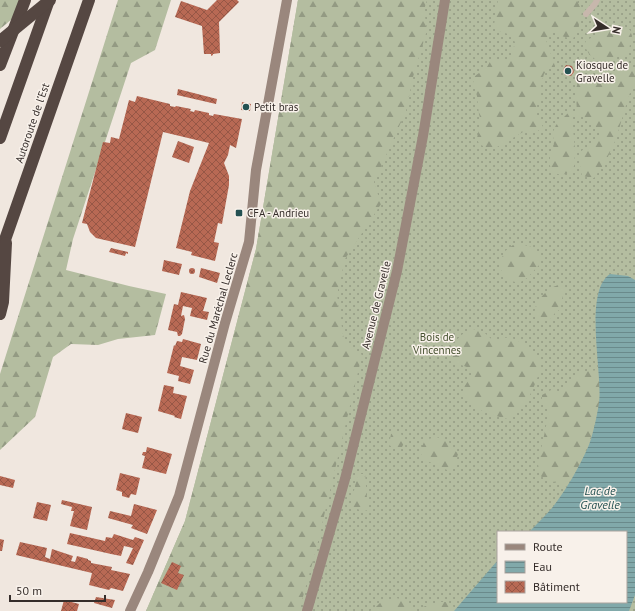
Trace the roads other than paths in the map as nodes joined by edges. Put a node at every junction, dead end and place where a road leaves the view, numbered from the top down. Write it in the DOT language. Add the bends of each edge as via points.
graph roads {
  1 [pos="25,0"];
  2 [pos="49,0"];
  3 [pos="89,0"];
  4 [pos="287,0"];
  5 [pos="445,0"];
  6 [pos="597,0"];
  7 [pos="586,14"];
  8 [pos="0,41"];
  9 [pos="0,65"];
  10 [pos="0,138"];
  11 [pos="7,236"];
  12 [pos="0,254"];
  13 [pos="0,314"];
  14 [pos="130,611"];
  15 [pos="308,611"];
  1 -- 9 [label="highway"];
  2 -- 8 [label="highway, bridge"];
  2 -- 10 [label="highway"];
  3 -- 11 [label="highway, Autoroute de l’Est"];
  4 -- 14 [label="street, Rue du Maréchal Leclerc" via="256,170 249,242 179,496"];
  5 -- 15 [label="street, Avenue de Gravelle" via="423,136 397,271 345,479"];
  6 -- 7 [label="lane"];
  11 -- 12 [label="highway, Autoroute de l’Est"];
  11 -- 13 [label="highway"];
}
